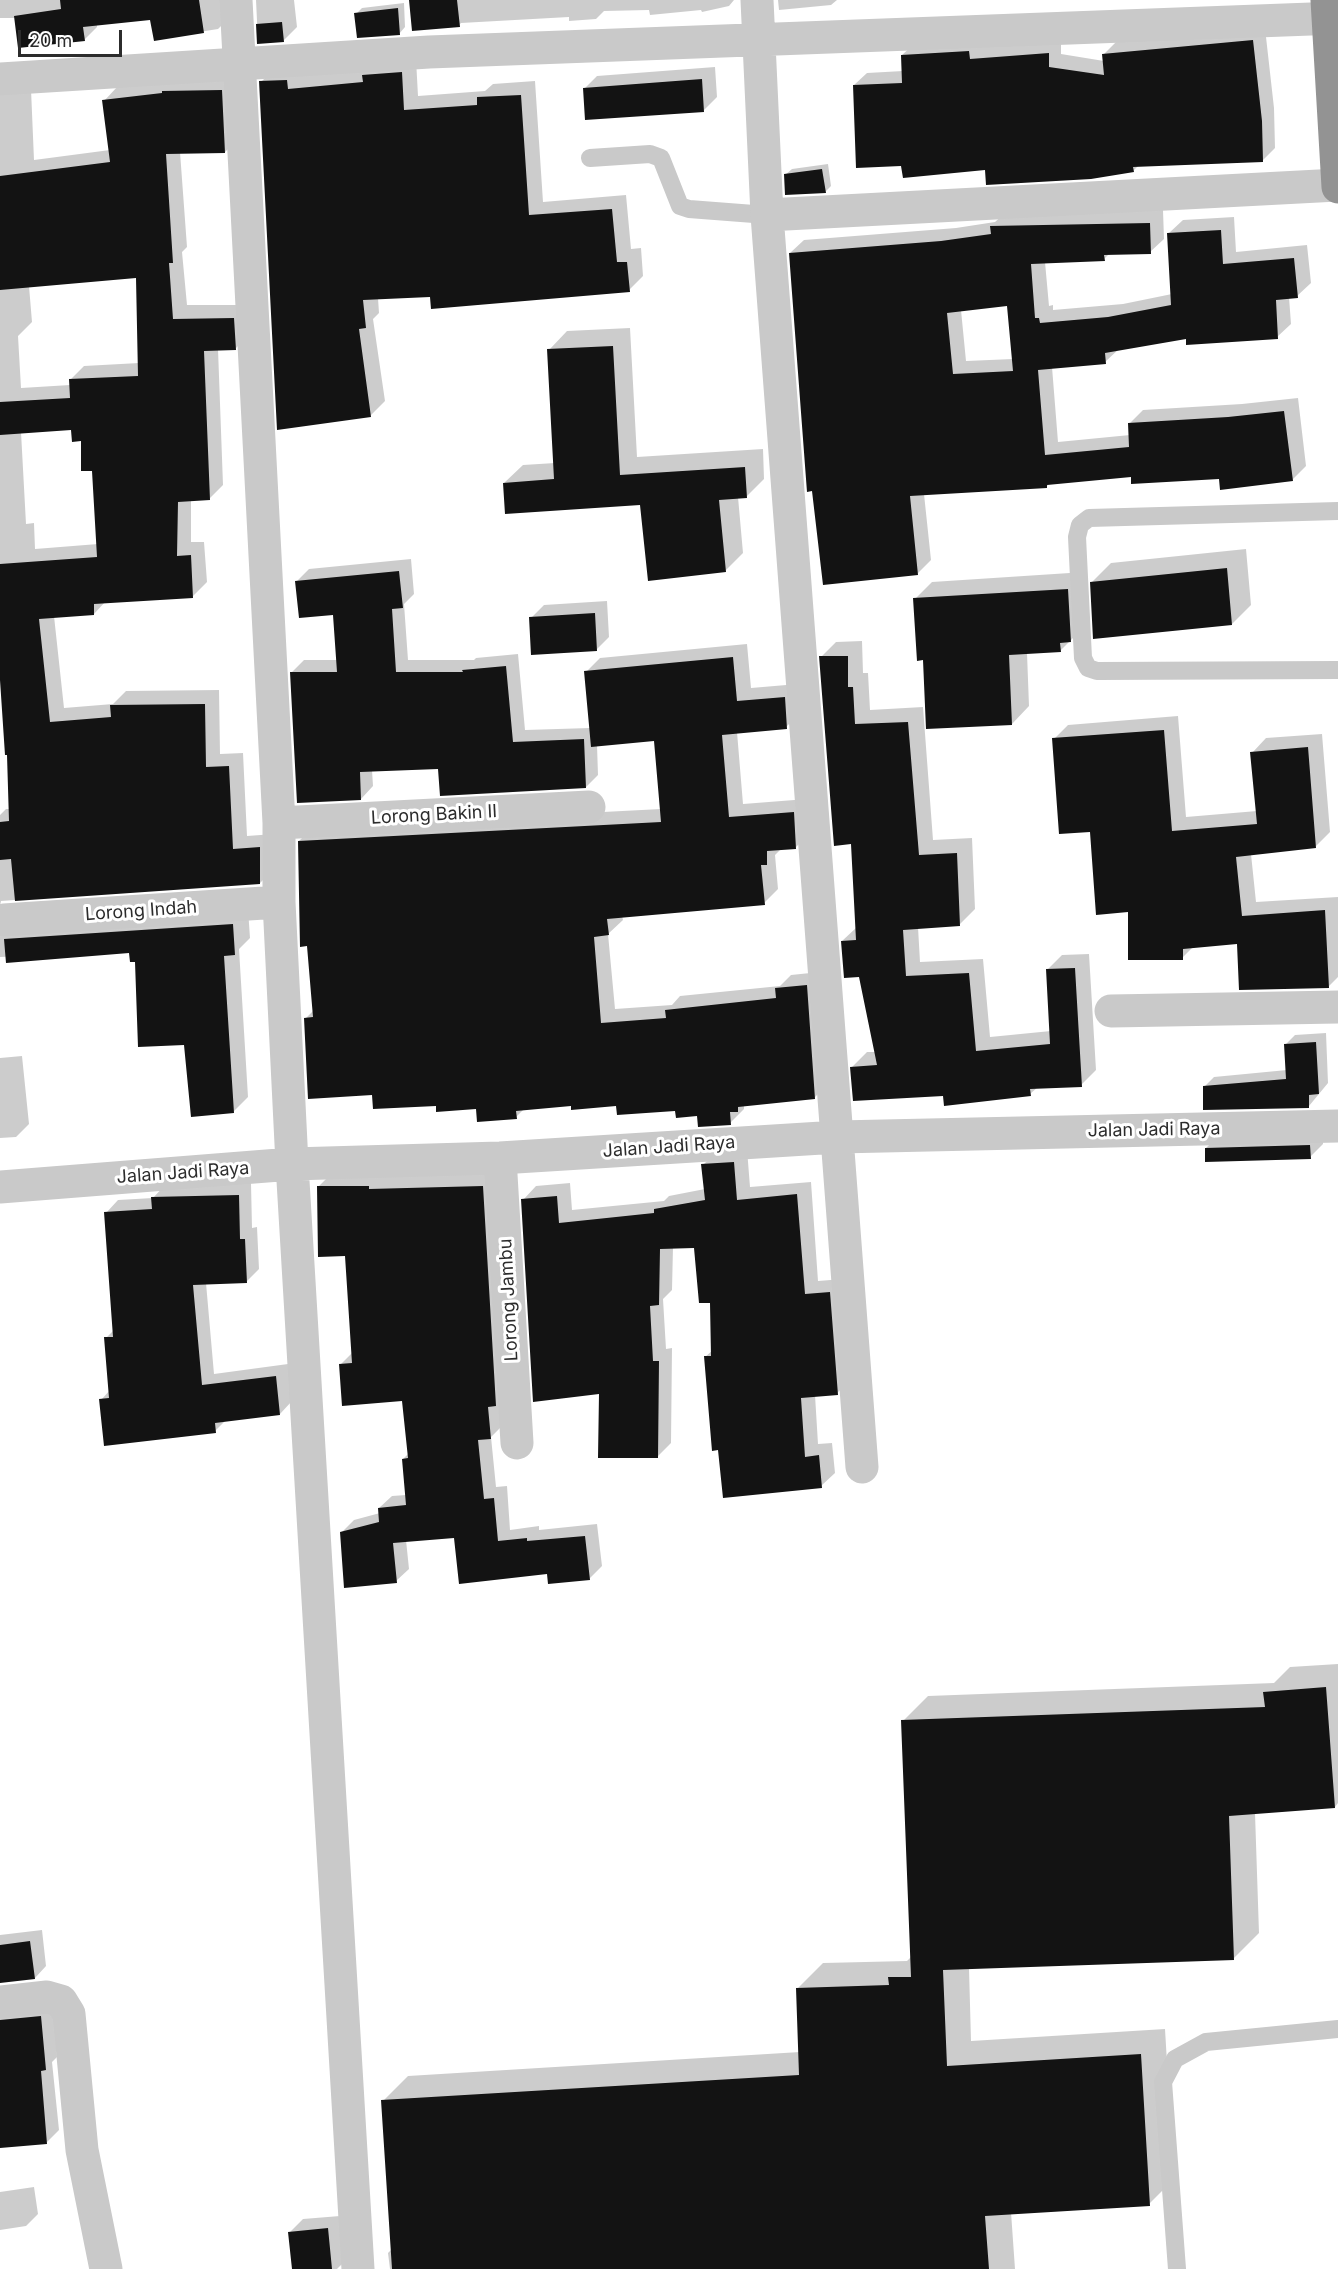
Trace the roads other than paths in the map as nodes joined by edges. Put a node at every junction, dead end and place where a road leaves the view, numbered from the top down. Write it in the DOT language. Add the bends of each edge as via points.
graph roads {
  1 [pos="236,0"];
  2 [pos="757,0"];
  3 [pos="1331,12"];
  4 [pos="759,40"];
  5 [pos="240,64"];
  6 [pos="0,79"];
  7 [pos="590,158"];
  8 [pos="1338,186"];
  9 [pos="767,215"];
  10 [pos="1338,511"];
  11 [pos="1338,670"];
  12 [pos="589,807"];
  13 [pos="279,824"];
  14 [pos="279,902"];
  15 [pos="4,920"];
  16 [pos="1338,1007"];
  17 [pos="1111,1011"];
  18 [pos="1338,1126"];
  19 [pos="838,1137"];
  20 [pos="500,1158"];
  21 [pos="292,1164"];
  22 [pos="0,1186"];
  23 [pos="517,1443"];
  24 [pos="862,1467"];
  25 [pos="0,2002"];
  26 [pos="1338,2029"];
  27 [pos="106,2269"];
  28 [pos="358,2269"];
  29 [pos="1177,2269"];
  1 -- 5 [label="street"];
  2 -- 4 [label="street"];
  3 -- 4 [label="street"];
  3 -- 8 [label="highway"];
  4 -- 5 [label="street" via="429,52"];
  4 -- 9 [label="street"];
  5 -- 6 [label="street"];
  5 -- 13 [label="street"];
  7 -- 9 [label="lane" via="650,154 661,158 680,206"];
  8 -- 9 [label="street"];
  9 -- 19 [label="street"];
  10 -- 11 [label="lane" via="1089,518 1080,525 1077,537 1083,658 1088,668"];
  12 -- 13 [label="street, Lorong Bakin II"];
  13 -- 14 [label="street"];
  14 -- 15 [label="street, Lorong Indah"];
  14 -- 21 [label="street"];
  16 -- 17 [label="street"];
  18 -- 19 [label="street, Jalan Jadi Raya"];
  19 -- 20 [label="street, Jalan Jadi Raya"];
  19 -- 24 [label="street"];
  20 -- 21 [label="street, Jalan Jadi Raya"];
  20 -- 23 [label="street, Lorong Jambu"];
  21 -- 22 [label="street, Jalan Jadi Raya"];
  21 -- 28 [label="street"];
  25 -- 27 [label="street" via="46,1997 61,2001 69,2014 82,2150"];
  26 -- 29 [label="lane" via="1206,2042 1174,2059 1163,2082"];
}
